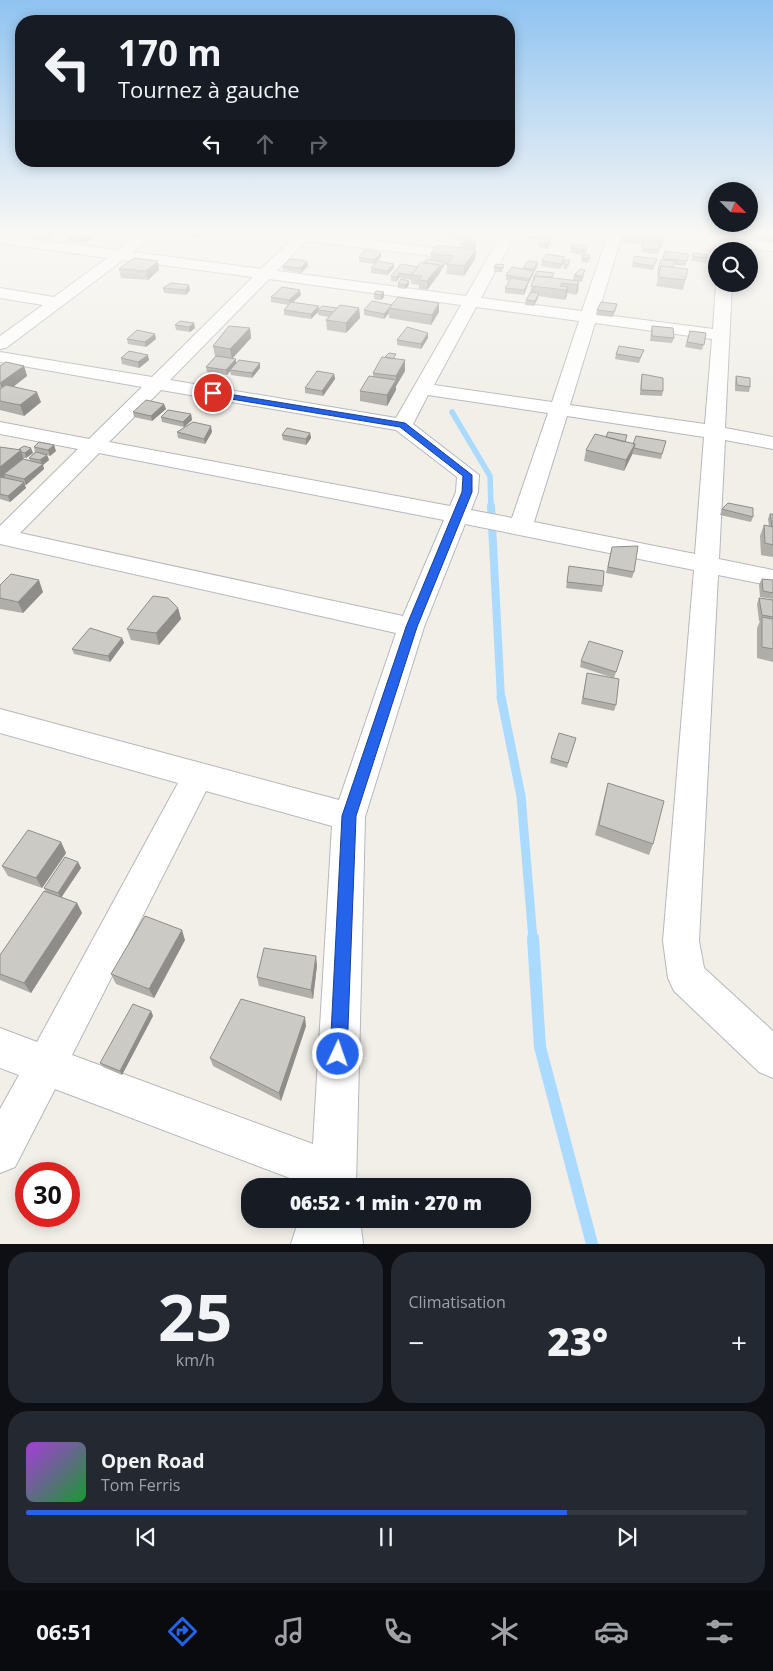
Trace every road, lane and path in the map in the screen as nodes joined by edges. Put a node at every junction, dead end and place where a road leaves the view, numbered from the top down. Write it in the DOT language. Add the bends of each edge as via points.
graph roads {
  1 [pos="0,293"];
  2 [pos="69,293"];
  3 [pos="247,293"];
  4 [pos="406,293"];
  5 [pos="477,293"];
  6 [pos="597,293"];
  7 [pos="723,293"];
  8 [pos="57,302"];
  9 [pos="472,302"];
  10 [pos="589,318"];
  11 [pos="721,335"];
  12 [pos="0,344"];
  13 [pos="0,357"];
  14 [pos="156,384"];
  15 [pos="423,389"];
  16 [pos="559,409"];
  17 [pos="402,425"];
  18 [pos="0,428"];
  19 [pos="715,432"];
  20 [pos="773,443"];
  21 [pos="93,446"];
  22 [pos="458,516"];
  23 [pos="521,526"];
  24 [pos="1,536"];
  25 [pos="707,566"];
  26 [pos="773,578"];
  27 [pos="412,627"];
  28 [pos="0,721"];
  29 [pos="198,775"];
  30 [pos="349,816"];
  31 [pos="0,1048"];
  32 [pos="773,1058"];
  33 [pos="46,1065"];
  34 [pos="0,1152"];
  35 [pos="322,1178"];
  36 [pos="332,1178"];
  37 [pos="318,1228"];
  38 [pos="339,1228"];
  39 [pos="314,1244"];
  40 [pos="340,1244"];
  1 -- 8 [label="street"];
  2 -- 8 [label="street"];
  3 -- 14 [label="street"];
  4 -- 9 [label="street"];
  5 -- 9 [label="street"];
  6 -- 10 [label="street"];
  7 -- 11 [label="street"];
  8 -- 12 [label="street"];
  9 -- 10 [label="street"];
  9 -- 15 [label="street"];
  10 -- 11 [label="street"];
  10 -- 16 [label="street"];
  11 -- 19 [label="street"];
  13 -- 14 [label="street"];
  14 -- 17 [label="street"];
  14 -- 21 [label="street"];
  15 -- 16 [label="street"];
  15 -- 17 [label="street"];
  16 -- 19 [label="street"];
  16 -- 23 [label="street"];
  17 -- 22 [label="street" via="468,475 467,492"];
  18 -- 21 [label="street"];
  19 -- 20 [label="street"];
  19 -- 25 [label="street"];
  21 -- 22 [label="street"];
  21 -- 24 [label="street"];
  22 -- 23 [label="street"];
  22 -- 27 [label="street"];
  23 -- 25 [label="street"];
  24 -- 27 [label="street"];
  25 -- 26 [label="street"];
  25 -- 32 [label="street" via="681,942 688,978"];
  27 -- 30 [label="street"];
  28 -- 29 [label="street"];
  29 -- 30 [label="street"];
  29 -- 33 [label="street"];
  30 -- 36 [label="street"];
  31 -- 33 [label="street"];
  33 -- 34 [label="street"];
  33 -- 35 [label="street"];
  37 -- 39 [label="street"];
  38 -- 40 [label="street"];
}
